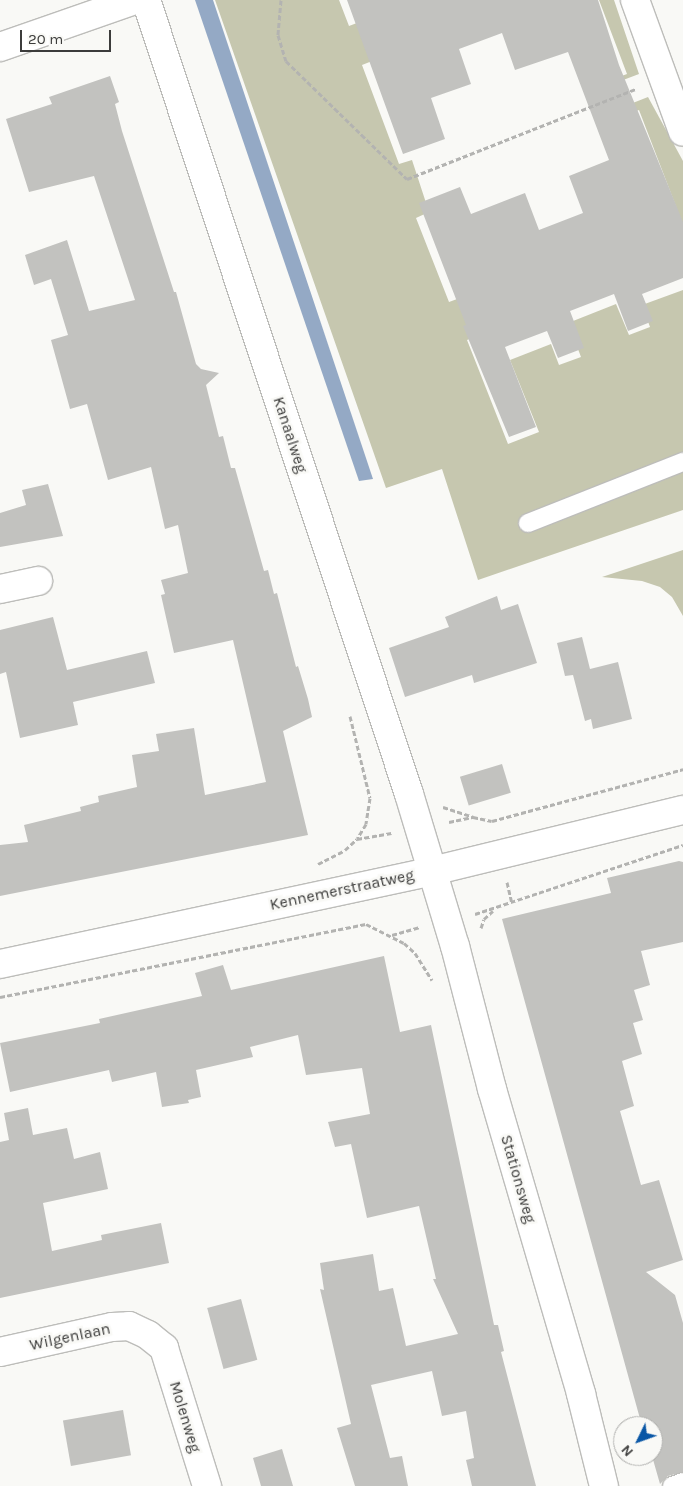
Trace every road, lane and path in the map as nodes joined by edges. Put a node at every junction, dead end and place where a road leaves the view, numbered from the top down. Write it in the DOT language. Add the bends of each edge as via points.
graph roads {
  1 [pos="135,0"];
  2 [pos="146,0"];
  3 [pos="281,0"];
  4 [pos="635,0"];
  5 [pos="0,47"];
  6 [pos="663,78"];
  7 [pos="683,132"];
  8 [pos="683,462"];
  9 [pos="528,523"];
  10 [pos="38,580"];
  11 [pos="0,589"];
  12 [pos="683,769"];
  13 [pos="683,810"];
  14 [pos="492,821"];
  15 [pos="683,845"];
  16 [pos="432,871"];
  17 [pos="495,910"];
  18 [pos="392,935"];
  19 [pos="0,964"];
  20 [pos="0,997"];
  21 [pos="164,1348"];
  22 [pos="0,1352"];
  23 [pos="683,1482"];
  24 [pos="207,1486"];
  25 [pos="604,1486"];
  26 [pos="672,1486"];
  1 -- 5 [label="street"];
  2 -- 16 [label="street, Kanaalweg"];
  3 -- 6 [label="path" via="278,35 286,61 407,179"];
  4 -- 6 [label="street"];
  6 -- 7 [label="street"];
  8 -- 9 [label="lane"];
  10 -- 11 [label="street"];
  12 -- 14 [label="path"];
  13 -- 16 [label="street, Kennemerstraatweg"];
  15 -- 17 [label="path"];
  16 -- 19 [label="street, Kennemerstraatweg"];
  16 -- 25 [label="street, Stationsweg" via="581,1394"];
  18 -- 20 [label="path" via="366,924"];
  21 -- 22 [label="street, Wilgenlaan" via="129,1326"];
  21 -- 24 [label="street, Molenweg"];
  23 -- 26 [label="lane"];
}
